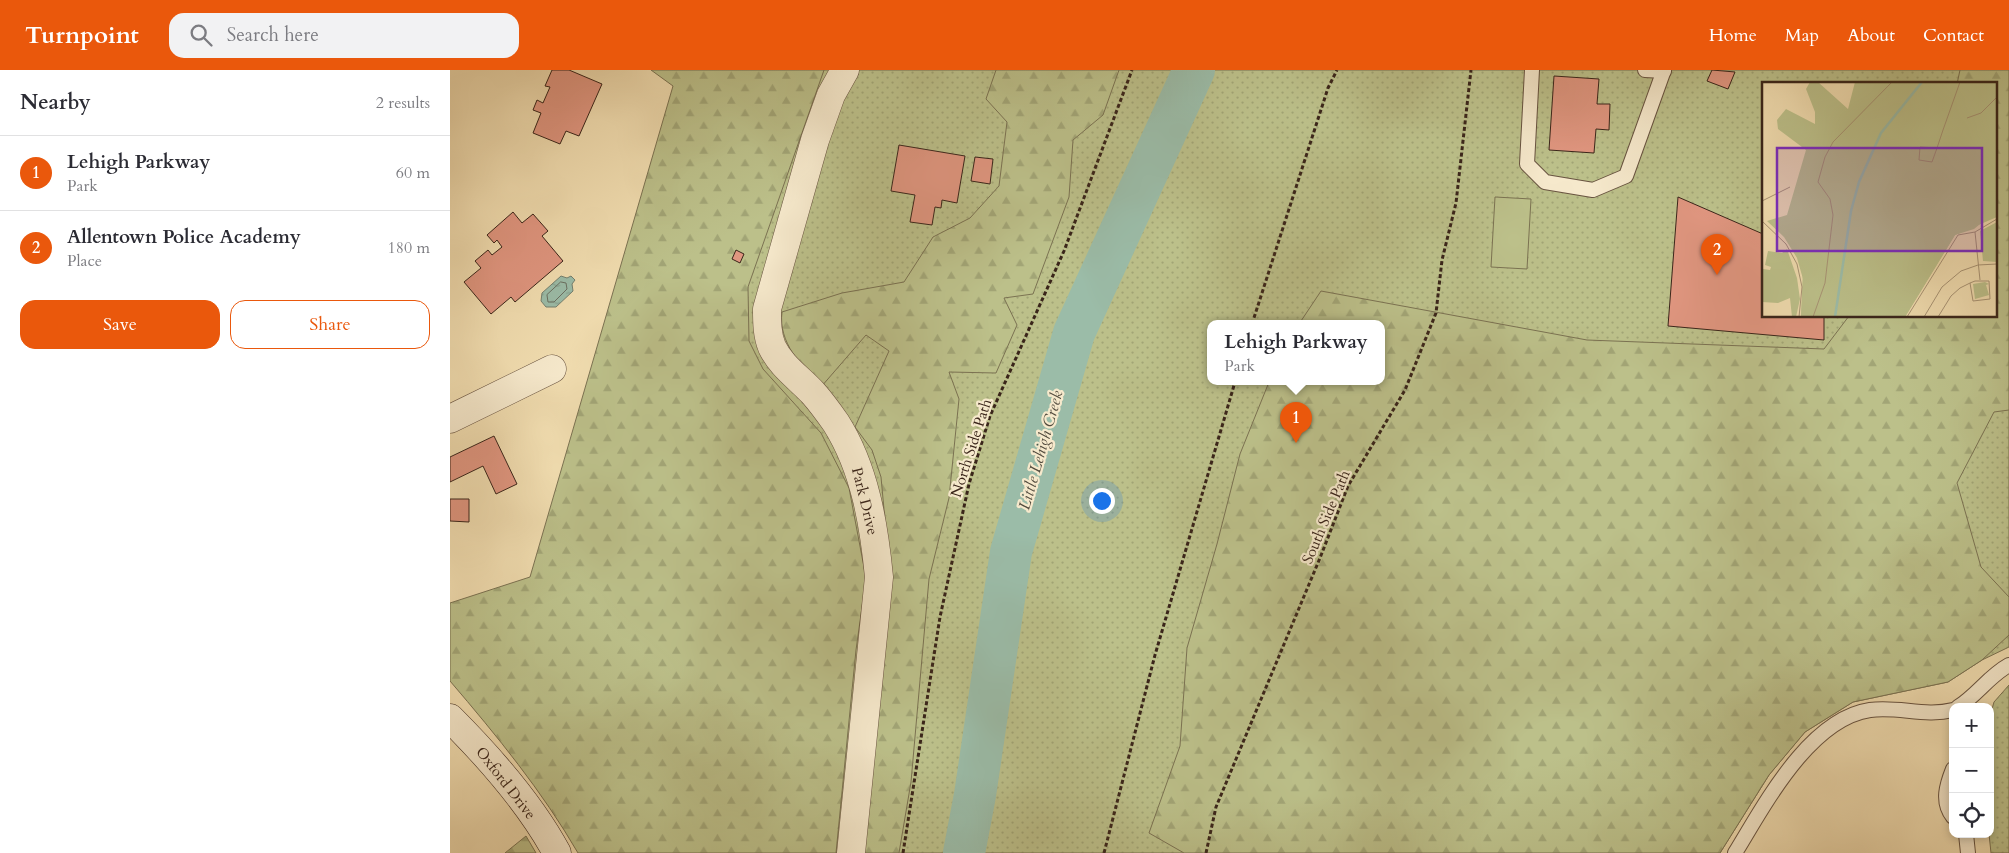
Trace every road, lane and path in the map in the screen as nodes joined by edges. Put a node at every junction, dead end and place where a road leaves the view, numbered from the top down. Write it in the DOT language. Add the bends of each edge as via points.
graph roads {
  1 [pos="845,70"];
  2 [pos="1132,70"];
  3 [pos="1337,70"];
  4 [pos="1471,70"];
  5 [pos="1532,70"];
  6 [pos="1645,70"];
  7 [pos="1664,70"];
  8 [pos="1253,320"];
  9 [pos="552,369"];
  10 [pos="1235,385"];
  11 [pos="450,419"];
  12 [pos="2009,665"];
  13 [pos="1965,703"];
  14 [pos="1949,712"];
  15 [pos="450,718"];
  16 [pos="1949,779"];
  17 [pos="1949,806"];
  18 [pos="1966,838"];
  19 [pos="556,853"];
  20 [pos="851,853"];
  21 [pos="903,853"];
  22 [pos="1104,853"];
  23 [pos="1206,853"];
  24 [pos="1735,853"];
  25 [pos="1968,853"];
  1 -- 20 [label="street, Park Drive" via="831,95 815,140 768,309 767,329 772,347 784,365 813,393 836,424 854,457 864,486 876,547 879,577"];
  2 -- 21 [label="path, North Side Path" via="1064,251 990,416 969,484 940,617"];
  3 -- 8 [label="path" via="1328,88"];
  4 -- 23 [label="path, South Side Path" via="1456,202 1442,260 1436,313 1405,390 1348,486 1216,807"];
  5 -- 7 [label="lane" via="1527,164 1545,182 1593,190 1626,176"];
  6 -- 7 [label="lane"];
  9 -- 11 [label="street"];
  10 -- 22 [label="path" via="1156,655"];
  12 -- 13 [label="lane"];
  14 -- 24 [label="lane" via="1888,708 1867,710 1825,730 1784,775"];
  15 -- 19 [label="street, Oxford Drive" via="480,747 519,796"];
  16 -- 17 [label="lane" via="1946,788"];
  18 -- 25 [label="lane"];
}
